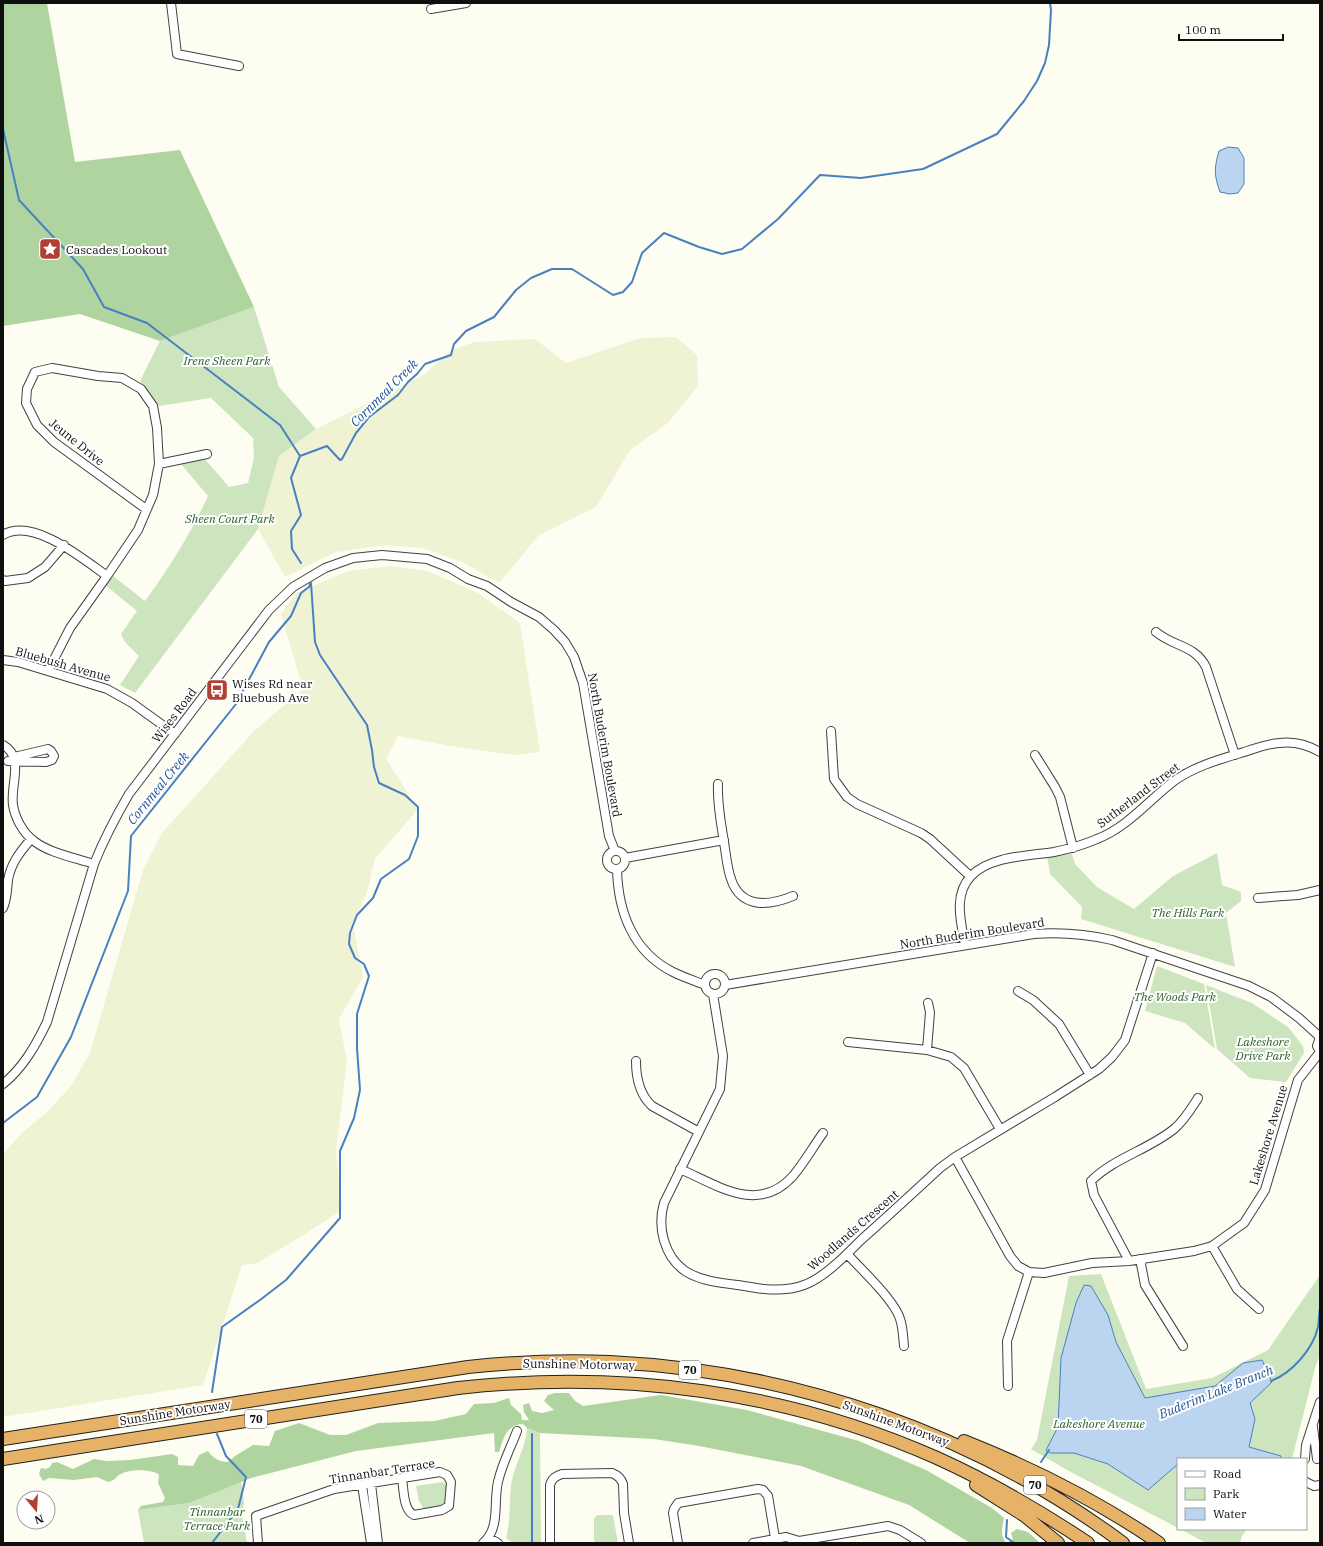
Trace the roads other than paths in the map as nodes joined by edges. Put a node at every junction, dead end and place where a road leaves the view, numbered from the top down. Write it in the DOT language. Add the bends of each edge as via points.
graph roads {
  1 [pos="171,3"];
  2 [pos="466,3"];
  3 [pos="431,9"];
  4 [pos="239,66"];
  5 [pos="207,454"];
  6 [pos="159,464"];
  7 [pos="146,509"];
  8 [pos="3,534"];
  9 [pos="64,545"];
  10 [pos="107,576"];
  11 [pos="3,580"];
  12 [pos="511,602"];
  13 [pos="1156,632"];
  14 [pos="3,660"];
  15 [pos="48,671"];
  16 [pos="831,731"];
  17 [pos="175,734"];
  18 [pos="3,747"];
  19 [pos="43,750"];
  20 [pos="1320,752"];
  21 [pos="1035,755"];
  22 [pos="1235,755"];
  23 [pos="11,761"];
  24 [pos="45,762"];
  25 [pos="718,784"];
  26 [pos="31,839"];
  27 [pos="724,840"];
  28 [pos="1073,848"];
  29 [pos="615,851"];
  30 [pos="625,858"];
  31 [pos="94,864"];
  32 [pos="617,869"];
  33 [pos="970,876"];
  34 [pos="1320,890"];
  35 [pos="793,896"];
  36 [pos="1258,898"];
  37 [pos="3,908"];
  38 [pos="965,945"];
  39 [pos="1153,953"];
  40 [pos="705,985"];
  41 [pos="725,985"];
  42 [pos="1018,991"];
  43 [pos="714,994"];
  44 [pos="928,1003"];
  45 [pos="1320,1037"];
  46 [pos="848,1042"];
  47 [pos="927,1050"];
  48 [pos="1320,1052"];
  49 [pos="636,1062"];
  50 [pos="1090,1075"];
  51 [pos="3,1084"];
  52 [pos="1198,1098"];
  53 [pos="1000,1129"];
  54 [pos="699,1132"];
  55 [pos="823,1133"];
  56 [pos="955,1157"];
  57 [pos="680,1169"];
  58 [pos="1212,1246"];
  59 [pos="847,1254"];
  60 [pos="1140,1259"];
  61 [pos="1130,1261"];
  62 [pos="1029,1272"];
  63 [pos="1259,1309"];
  64 [pos="904,1346"];
  65 [pos="1183,1346"];
  66 [pos="1008,1386"];
  67 [pos="1320,1402"];
  68 [pos="1312,1424"];
  69 [pos="849,1425"];
  70 [pos="517,1431"];
  71 [pos="941,1438"];
  72 [pos="3,1440"];
  73 [pos="1305,1458"];
  74 [pos="3,1459"];
  75 [pos="1319,1459"];
  76 [pos="1307,1462"];
  77 [pos="402,1479"];
  78 [pos="1307,1482"];
  79 [pos="371,1484"];
  80 [pos="362,1485"];
  81 [pos="1320,1485"];
  82 [pos="775,1538"];
  83 [pos="486,1540"];
  84 [pos="258,1543"];
  85 [pos="371,1543"];
  86 [pos="378,1543"];
  87 [pos="498,1543"];
  88 [pos="550,1543"];
  89 [pos="629,1543"];
  90 [pos="678,1543"];
  91 [pos="753,1543"];
  92 [pos="920,1543"];
  93 [pos="1058,1543"];
  94 [pos="1088,1543"];
  95 [pos="1123,1543"];
  96 [pos="1159,1543"];
  1 -- 4 [label="street" via="177,54"];
  2 -- 3 [label="street"];
  5 -- 6 [label="street"];
  6 -- 7 [label="street, Jeune Drive" via="153,495"];
  6 -- 7 [label="street, Jeune Drive" via="153,406 141,389 122,378 52,368 35,372 26,389 26,403 37,425 54,442"];
  7 -- 10 [label="street, Jeune Drive" via="138,530"];
  8 -- 9 [label="street" via="9,531 26,531"];
  9 -- 10 [label="street"];
  9 -- 11 [label="street" via="45,567 28,578"];
  10 -- 15 [label="street, Jeune Drive" via="70,628"];
  12 -- 17 [label="street, Wises Road" via="487,586 427,559 382,554 332,564 301,581 278,600"];
  12 -- 29 [label="street, North Buderim Boulevard" via="539,617 554,630 568,647 577,664 583,683 609,836"];
  13 -- 22 [label="street" via="1169,641 1193,651 1202,659"];
  14 -- 15 [label="street, Bluebush Avenue"];
  15 -- 17 [label="street, Bluebush Avenue" via="107,689 132,703"];
  16 -- 33 [label="street" via="834,779 847,797 921,833"];
  17 -- 31 [label="street, Wises Road" via="129,794 103,840"];
  18 -- 23 [label="street" via="11,751"];
  19 -- 23 [label="street"];
  19 -- 24 [label="street"];
  19 -- 24 [label="street" via="50,750 54,756 52,760"];
  20 -- 22 [label="street, Sutherland Street" via="1283,742"];
  21 -- 28 [label="street" via="1060,797"];
  22 -- 28 [label="street, Sutherland Street" via="1183,775 1120,827"];
  23 -- 24 [label="street"];
  23 -- 26 [label="street" via="13,806 19,823"];
  25 -- 27 [label="street"];
  26 -- 31 [label="street" via="48,849"];
  26 -- 37 [label="street" via="13,864"];
  27 -- 30 [label="street"];
  27 -- 35 [label="street" via="731,879 742,895 750,901 770,904"];
  28 -- 33 [label="street, Sutherland Street" via="991,863"];
  29 -- 30 [label="street" via="620,852"];
  29 -- 32 [label="street" via="610,854 607,861 609,866"];
  30 -- 32 [label="street" via="624,864"];
  31 -- 51 [label="street, Wises Road" via="47,1022 26,1060"];
  32 -- 40 [label="street" via="617,884 624,918 642,947 668,969"];
  33 -- 38 [label="street, Sutherland Street" via="959,902"];
  34 -- 36 [label="street" via="1298,895"];
  38 -- 39 [label="street, North Buderim Boulevard" via="1034,934 1068,933 1092,935"];
  38 -- 41 [label="street, North Buderim Boulevard"];
  39 -- 45 [label="street, North Buderim Boulevard" via="1249,986 1272,997"];
  39 -- 50 [label="street, Woodlands Crescent" via="1125,1040 1112,1057"];
  40 -- 41 [label="street" via="707,978 715,974 722,977"];
  40 -- 43 [label="street" via="709,992"];
  41 -- 43 [label="street" via="720,992"];
  42 -- 50 [label="street" via="1033,1000 1059,1024"];
  43 -- 54 [label="street, Woodlands Crescent" via="723,1056 722,1077 720,1089"];
  44 -- 47 [label="street" via="930,1012"];
  45 -- 48 [label="street" via="1317,1046"];
  46 -- 47 [label="street"];
  47 -- 53 [label="street" via="951,1057 964,1068"];
  48 -- 58 [label="street, Lakeshore Avenue" via="1298,1080 1265,1190 1244,1223"];
  49 -- 54 [label="street" via="636,1074 646,1101"];
  50 -- 53 [label="street, Woodlands Crescent"];
  52 -- 61 [label="street" via="1175,1129 1100,1172 1091,1181 1094,1195"];
  53 -- 56 [label="street, Woodlands Crescent"];
  54 -- 57 [label="street, Woodlands Crescent"];
  55 -- 57 [label="street" via="785,1183 777,1189 759,1195 737,1194"];
  56 -- 59 [label="street, Woodlands Crescent"];
  56 -- 62 [label="street" via="1010,1256 1018,1266"];
  57 -- 59 [label="street, Woodlands Crescent" via="664,1203 660,1220 667,1248 674,1260 696,1277 766,1289 790,1288 813,1281"];
  58 -- 60 [label="street, Lakeshore Avenue"];
  58 -- 63 [label="street" via="1238,1289"];
  59 -- 64 [label="street" via="895,1307 903,1331"];
  60 -- 61 [label="street, Lakeshore Avenue"];
  60 -- 65 [label="street" via="1145,1285"];
  61 -- 62 [label="street, Lakeshore Avenue" via="1092,1263 1044,1273"];
  62 -- 66 [label="street" via="1007,1341"];
  67 -- 68 [label="street"];
  68 -- 73 [label="street"];
  68 -- 75 [label="street"];
  69 -- 74 [label="highway, Sunshine Motorway / 70" via="762,1401 677,1387 599,1382 532,1382 417,1394"];
  69 -- 93 [label="highway" via="862,1435 963,1478 1019,1512"];
  69 -- 94 [label="highway, Sunshine Motorway / 70" via="937,1458 1004,1491"];
  70 -- 83 [label="street" via="498,1478 494,1525"];
  71 -- 72 [label="highway, Sunshine Motorway / 70" via="899,1421 800,1390 712,1372 610,1362 531,1362 438,1371"];
  71 -- 95 [label="highway, Sunshine Motorway / 70" via="1037,1487"];
  71 -- 96 [label="highway" via="955,1437 1049,1478 1104,1508"];
  75 -- 76 [label="street"];
  77 -- 77 [label="street, Tinnanbar Terrace" via="440,1472 448,1475 451,1482 449,1506 442,1510 414,1515 409,1513"];
  77 -- 79 [label="street, Tinnanbar Terrace"];
  78 -- 81 [label="street" via="1314,1486"];
  79 -- 80 [label="street, Tinnanbar Terrace"];
  79 -- 86 [label="street"];
  80 -- 84 [label="street, Tinnanbar Terrace" via="334,1489 256,1516"];
  80 -- 85 [label="street"];
  82 -- 90 [label="street" via="768,1496 763,1490 758,1489 678,1503 673,1513"];
  82 -- 91 [label="street"];
  82 -- 92 [label="street" via="786,1537 799,1541 888,1526 900,1530"];
  83 -- 87 [label="street"];
  88 -- 89 [label="street" via="550,1485 553,1478 562,1474 612,1473 616,1474 623,1484"];
}
